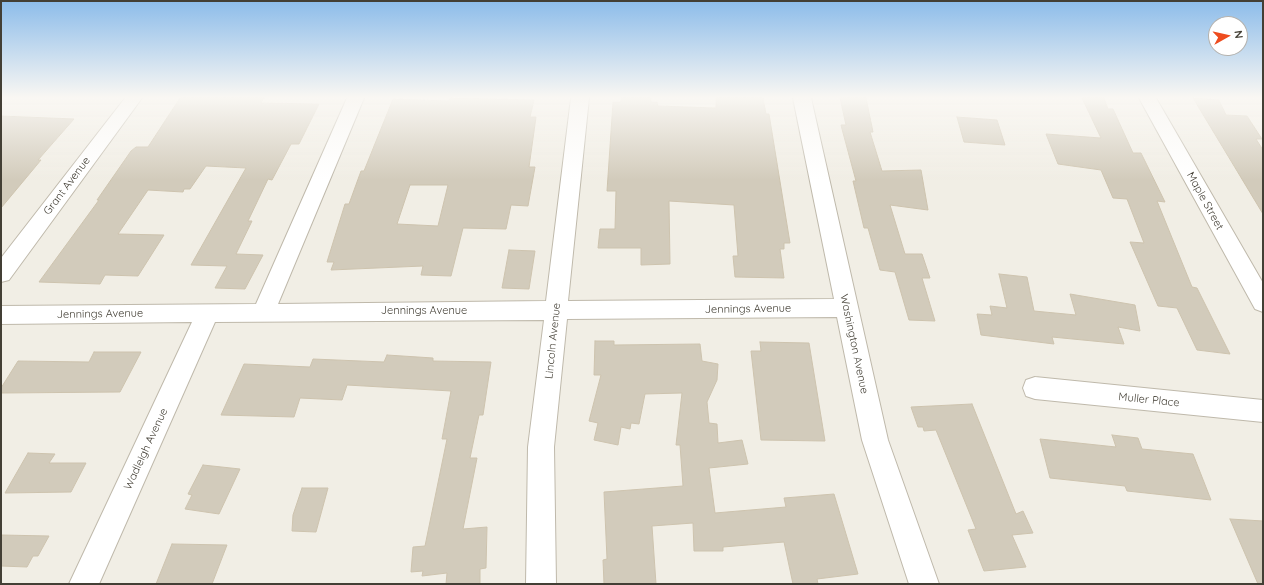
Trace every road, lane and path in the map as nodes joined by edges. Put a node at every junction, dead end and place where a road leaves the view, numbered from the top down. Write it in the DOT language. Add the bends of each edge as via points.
graph roads {
  1 [pos="113,125"];
  2 [pos="344,125"];
  3 [pos="577,125"];
  4 [pos="808,125"];
  5 [pos="1162,125"];
  6 [pos="1,274"];
  7 [pos="1263,303"];
  8 [pos="846,308"];
  9 [pos="557,310"];
  10 [pos="208,313"];
  11 [pos="263,313"];
  12 [pos="1,315"];
  13 [pos="1036,388"];
  14 [pos="1263,411"];
  15 [pos="84,584"];
  16 [pos="541,584"];
  17 [pos="924,584"];
  1 -- 6 [label="street, Grant Avenue"];
  2 -- 11 [label="street"];
  3 -- 9 [label="street, Lincoln Avenue"];
  4 -- 8 [label="street, Washington Avenue"];
  5 -- 7 [label="street, Maple Street"];
  8 -- 9 [label="street, Jennings Avenue"];
  8 -- 17 [label="street, Washington Avenue" via="875,440"];
  9 -- 11 [label="street, Jennings Avenue"];
  9 -- 16 [label="street, Lincoln Avenue" via="541,447"];
  10 -- 11 [label="street, Jennings Avenue"];
  10 -- 12 [label="street, Jennings Avenue"];
  10 -- 15 [label="street, Wadleigh Avenue"];
  13 -- 14 [label="street, Muller Place"];
}
